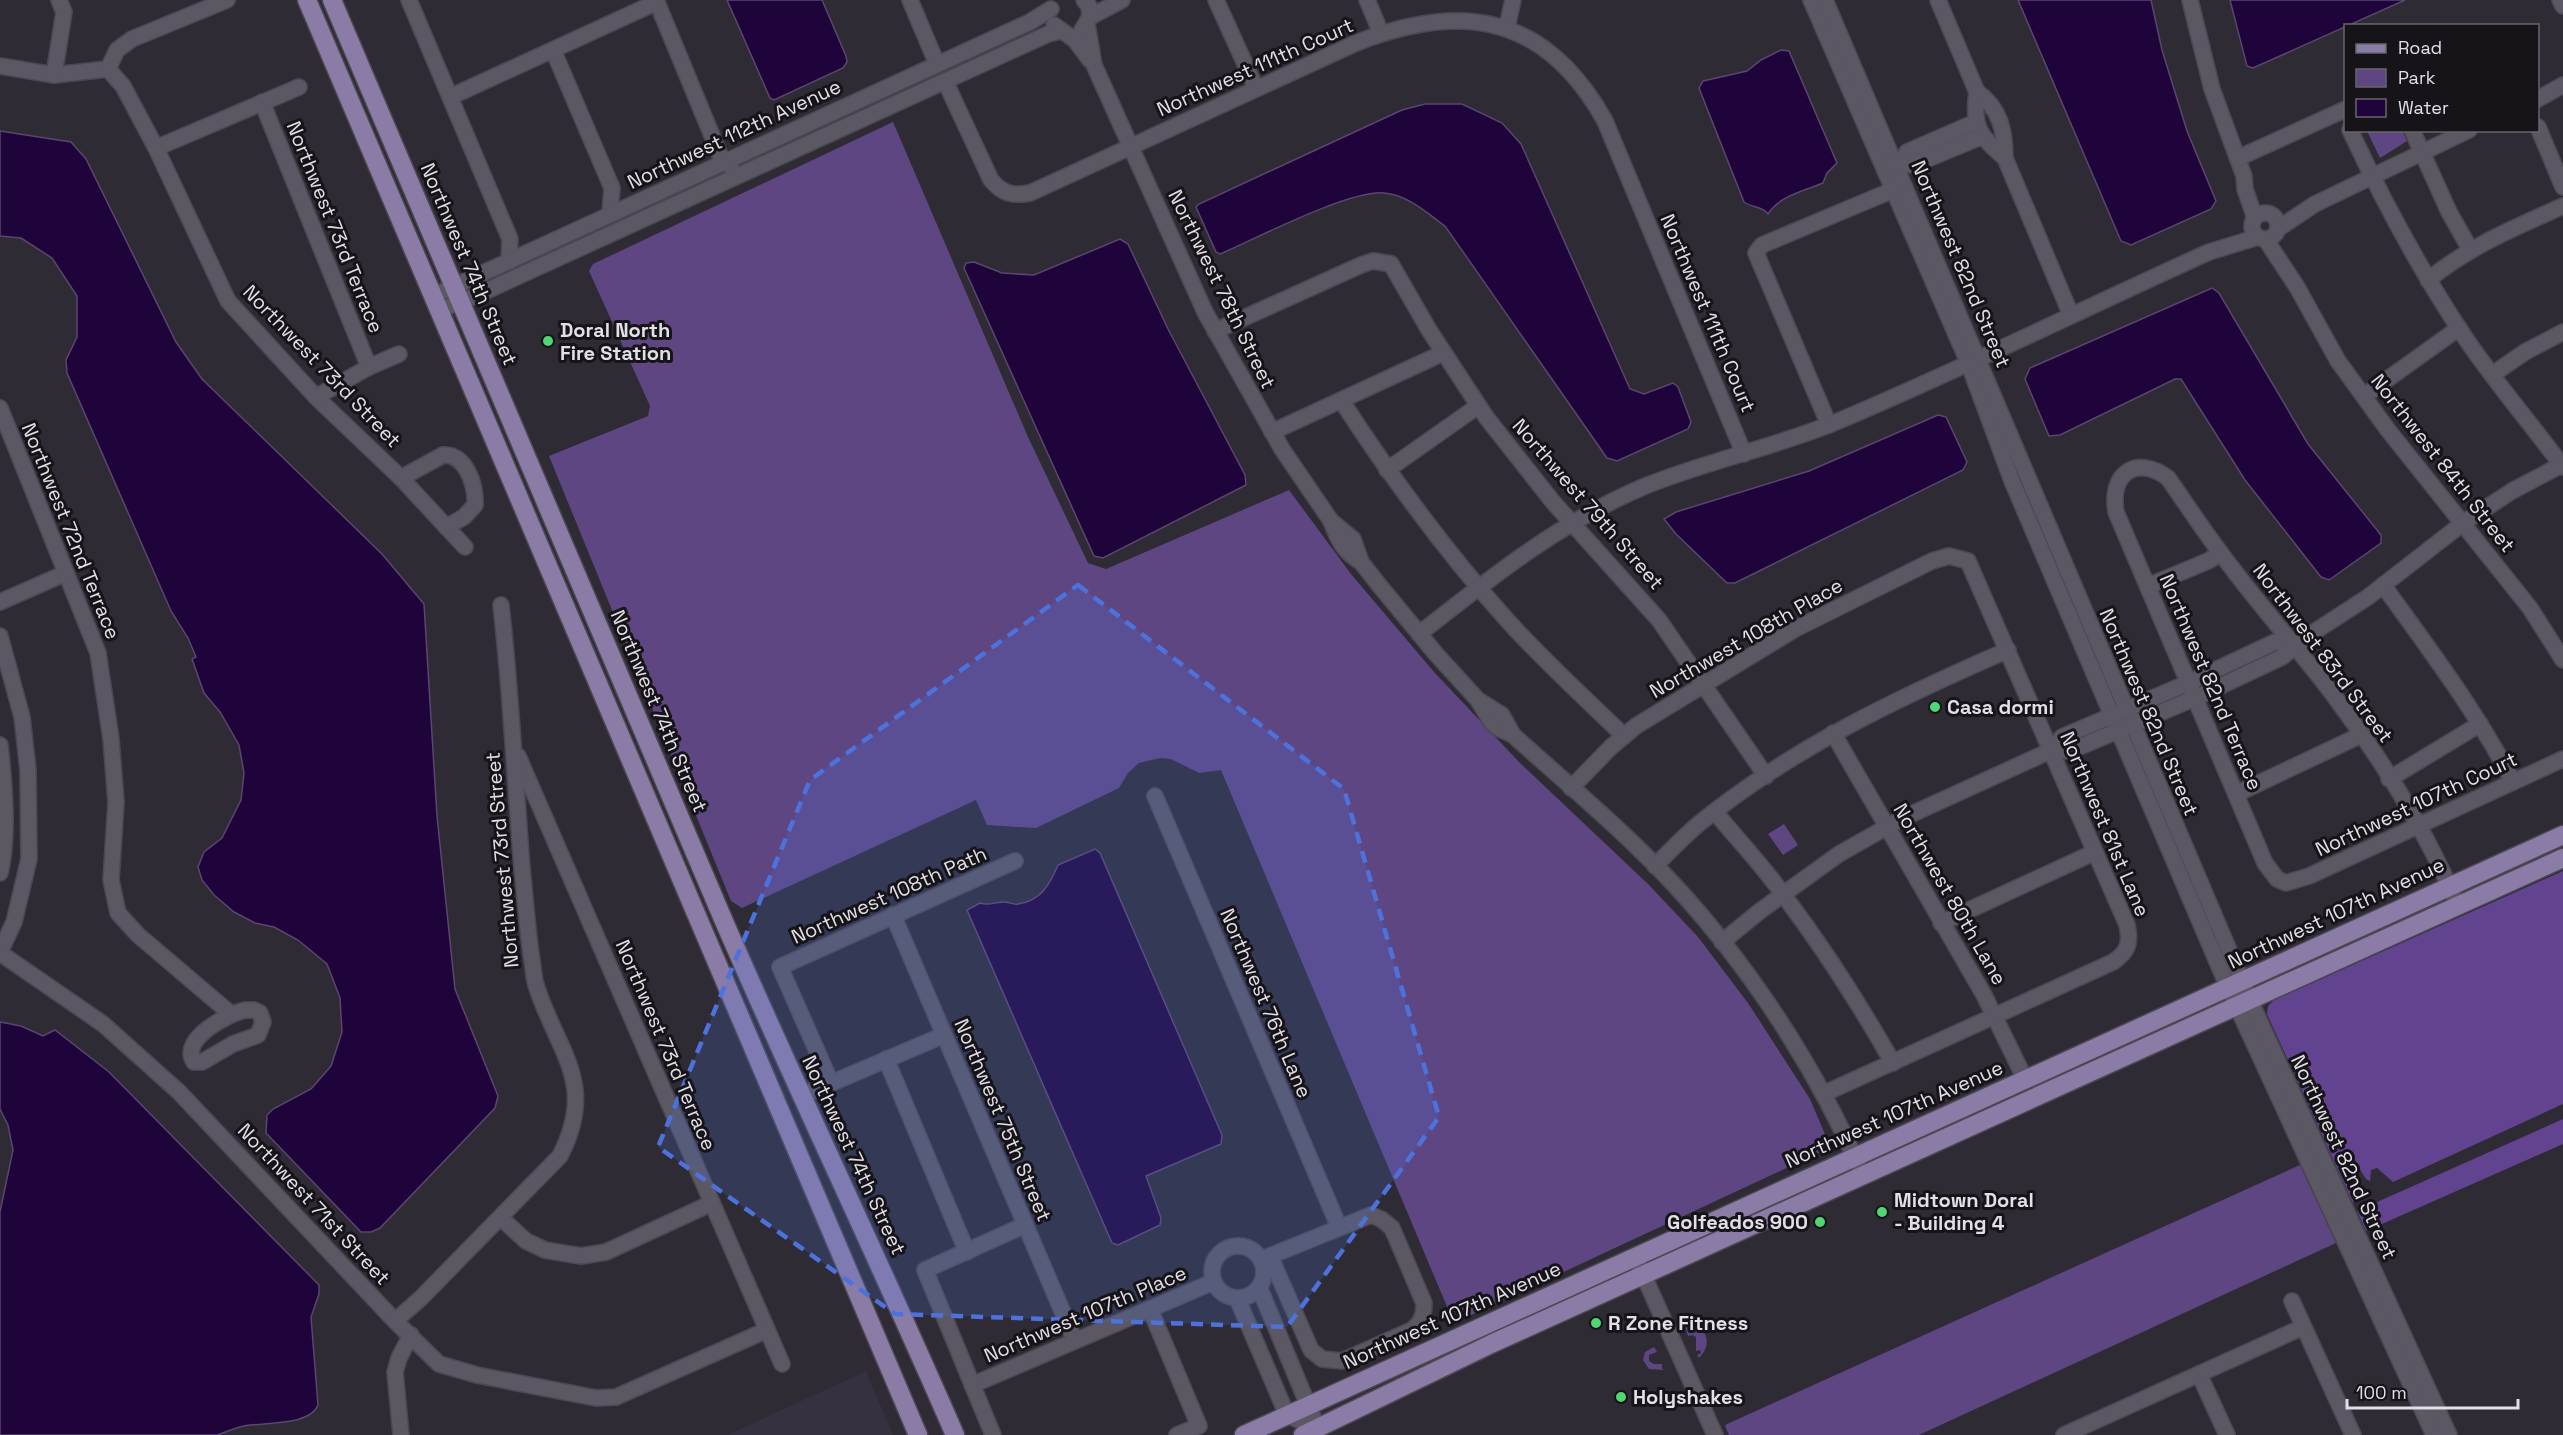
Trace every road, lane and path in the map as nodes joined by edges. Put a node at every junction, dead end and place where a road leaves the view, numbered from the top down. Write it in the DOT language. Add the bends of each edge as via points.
graph roads {
  1 [pos="60,0"];
  2 [pos="307,0"];
  3 [pos="332,0"];
  4 [pos="409,0"];
  5 [pos="910,0"];
  6 [pos="1084,0"];
  7 [pos="1122,0"];
  8 [pos="1216,0"];
  9 [pos="1367,0"];
  10 [pos="1513,0"];
  11 [pos="1811,0"];
  12 [pos="1826,0"];
  13 [pos="1938,0"];
  14 [pos="2190,0"];
  15 [pos="2560,0"];
  16 [pos="656,1"];
  17 [pos="219,2"];
  18 [pos="1054,3"];
  19 [pos="2563,6"];
  20 [pos="1089,20"];
  21 [pos="1507,27"];
  22 [pos="1062,32"];
  23 [pos="1381,33"];
  24 [pos="553,50"];
  25 [pos="937,64"];
  26 [pos="1094,65"];
  27 [pos="0,66"];
  28 [pos="108,69"];
  29 [pos="54,75"];
  30 [pos="945,81"];
  31 [pos="2563,85"];
  32 [pos="299,87"];
  33 [pos="1256,88"];
  34 [pos="1977,92"];
  35 [pos="2563,93"];
  36 [pos="450,97"];
  37 [pos="2539,98"];
  38 [pos="262,102"];
  39 [pos="2344,113"];
  40 [pos="1976,122"];
  41 [pos="2539,129"];
  42 [pos="2351,132"];
  43 [pos="2413,132"];
  44 [pos="2465,132"];
  45 [pos="1983,136"];
  46 [pos="1130,147"];
  47 [pos="156,148"];
  48 [pos="2422,152"];
  49 [pos="2005,158"];
  50 [pos="2238,158"];
  51 [pos="724,161"];
  52 [pos="1893,166"];
  53 [pos="745,172"];
  54 [pos="2371,176"];
  55 [pos="2563,187"];
  56 [pos="1893,190"];
  57 [pos="2563,206"];
  58 [pos="610,213"];
  59 [pos="2266,226"];
  60 [pos="2470,249"];
  61 [pos="509,262"];
  62 [pos="2428,280"];
  63 [pos="458,294"];
  64 [pos="436,303"];
  65 [pos="2071,315"];
  66 [pos="2459,328"];
  67 [pos="1215,331"];
  68 [pos="2563,332"];
  69 [pos="1443,353"];
  70 [pos="399,354"];
  71 [pos="1973,360"];
  72 [pos="369,367"];
  73 [pos="2493,374"];
  74 [pos="2364,396"];
  75 [pos="316,397"];
  76 [pos="1341,400"];
  77 [pos="1478,406"];
  78 [pos="0,408"];
  79 [pos="1829,425"];
  80 [pos="1272,432"];
  81 [pos="1744,454"];
  82 [pos="2563,465"];
  83 [pos="2155,469"];
  84 [pos="1387,470"];
  85 [pos="401,478"];
  86 [pos="2463,523"];
  87 [pos="1572,524"];
  88 [pos="446,527"];
  89 [pos="465,547"];
  90 [pos="2221,553"];
  91 [pos="1960,557"];
  92 [pos="66,573"];
  93 [pos="2383,585"];
  94 [pos="2148,586"];
  95 [pos="1478,587"];
  96 [pos="0,602"];
  97 [pos="501,605"];
  98 [pos="1419,634"];
  99 [pos="0,636"];
  100 [pos="2295,645"];
  101 [pos="2008,650"];
  102 [pos="2561,652"];
  103 [pos="2188,683"];
  104 [pos="1702,686"];
  105 [pos="2195,698"];
  106 [pos="2118,712"];
  107 [pos="2480,724"];
  108 [pos="2124,728"];
  109 [pos="1833,733"];
  110 [pos="2361,735"];
  111 [pos="1624,736"];
  112 [pos="512,742"];
  113 [pos="0,745"];
  114 [pos="2052,750"];
  115 [pos="2563,759"];
  116 [pos="1766,776"];
  117 [pos="2389,779"];
  118 [pos="2513,782"];
  119 [pos="1571,788"];
  120 [pos="2236,794"];
  121 [pos="1155,796"];
  122 [pos="1715,812"];
  123 [pos="2417,825"];
  124 [pos="1888,826"];
  125 [pos="2563,835"];
  126 [pos="2095,852"];
  127 [pos="2563,858"];
  128 [pos="1015,861"];
  129 [pos="1655,866"];
  130 [pos="0,873"];
  131 [pos="2286,882"];
  132 [pos="2450,886"];
  133 [pos="1784,894"];
  134 [pos="2458,906"];
  135 [pos="893,915"];
  136 [pos="1941,923"];
  137 [pos="1722,942"];
  138 [pos="0,952"];
  139 [pos="2235,984"];
  140 [pos="2242,1002"];
  141 [pos="231,1014"];
  142 [pos="1994,1016"];
  143 [pos="944,1035"];
  144 [pos="886,1059"];
  145 [pos="1893,1063"];
  146 [pos="2025,1079"];
  147 [pos="831,1083"];
  148 [pos="1823,1094"];
  149 [pos="801,1096"];
  150 [pos="800,1152"];
  151 [pos="1855,1157"];
  152 [pos="1863,1176"];
  153 [pos="712,1203"];
  154 [pos="856,1215"];
  155 [pos="501,1218"];
  156 [pos="1025,1226"];
  157 [pos="1339,1227"];
  158 [pos="967,1252"];
  159 [pos="1635,1257"];
  160 [pos="1266,1258"];
  161 [pos="1643,1275"];
  162 [pos="1213,1282"];
  163 [pos="1258,1287"];
  164 [pos="1237,1298"];
  165 [pos="2292,1301"];
  166 [pos="1150,1309"];
  167 [pos="395,1321"];
  168 [pos="1272,1323"];
  169 [pos="2303,1327"];
  170 [pos="767,1330"];
  171 [pos="1252,1331"];
  172 [pos="411,1335"];
  173 [pos="1075,1341"];
  174 [pos="782,1364"];
  175 [pos="2199,1374"];
  176 [pos="972,1385"];
  177 [pos="1308,1406"];
  178 [pos="1287,1415"];
  179 [pos="1310,1431"];
  180 [pos="1713,1431"];
  181 [pos="401,1435"];
  182 [pos="918,1435"];
  183 [pos="955,1435"];
  184 [pos="993,1435"];
  185 [pos="1177,1435"];
  186 [pos="1244,1435"];
  187 [pos="2064,1435"];
  188 [pos="2227,1435"];
  189 [pos="2353,1435"];
  190 [pos="2434,1435"];
  191 [pos="2449,1435"];
  1 -- 29 [label="street" via="64,12"];
  2 -- 64 [label="main road"];
  3 -- 63 [label="main road, Northwest 74th Street"];
  4 -- 36 [label="street"];
  5 -- 25 [label="street"];
  6 -- 20 [label="street, Northwest 78th Street" via="1089,6"];
  7 -- 20 [label="street"];
  8 -- 33 [label="street"];
  9 -- 23 [label="street"];
  10 -- 21 [label="street"];
  11 -- 52 [label="street, Northwest 82nd Street"];
  12 -- 52 [label="street, Northwest 82nd Street"];
  13 -- 34 [label="street"];
  14 -- 50 [label="street, Northwest 84th Street" via="2212,89"];
  15 -- 19 [label="street"];
  16 -- 24 [label="street"];
  16 -- 51 [label="street"];
  17 -- 28 [label="street" via="132,39 117,50"];
  18 -- 22 [label="street" via="1053,22"];
  18 -- 25 [label="street, Northwest 112th Avenue" via="1030,22"];
  20 -- 22 [label="street, Northwest 112th Avenue" via="1077,32"];
  20 -- 26 [label="street, Northwest 78th Street"];
  21 -- 23 [label="street, Northwest 111th Court" via="1450,20"];
  21 -- 81 [label="street, Northwest 111th Court" via="1558,60 1576,77 1605,121"];
  22 -- 26 [label="street, Northwest 78th Street" via="1075,40"];
  22 -- 30 [label="street, Northwest 112th Avenue" via="1048,34"];
  23 -- 33 [label="street, Northwest 111th Court"];
  24 -- 36 [label="street"];
  24 -- 58 [label="street" via="612,188"];
  25 -- 51 [label="street, Northwest 112th Avenue"];
  26 -- 46 [label="street, Northwest 78th Street"];
  27 -- 29 [label="street"];
  28 -- 29 [label="street"];
  28 -- 47 [label="street, Northwest 73rd Street" via="123,86"];
  30 -- 46 [label="street, Northwest 111th Court" via="992,180 1001,191 1015,195 1030,193"];
  30 -- 53 [label="street, Northwest 112th Avenue"];
  31 -- 37 [label="street"];
  32 -- 38 [label="street"];
  33 -- 46 [label="street, Northwest 111th Court"];
  34 -- 40 [label="street"];
  34 -- 49 [label="street" via="1989,101 2000,119"];
  35 -- 37 [label="street"];
  36 -- 61 [label="street" via="509,237"];
  38 -- 47 [label="street"];
  38 -- 72 [label="street, Northwest 73rd Terrace"];
  39 -- 50 [label="street"];
  40 -- 45 [label="street"];
  40 -- 52 [label="street" via="1907,152"];
  41 -- 55 [label="street"];
  42 -- 54 [label="street"];
  43 -- 48 [label="street"];
  44 -- 48 [label="street"];
  45 -- 49 [label="street"];
  45 -- 52 [label="street" via="1913,165"];
  46 -- 67 [label="street, Northwest 78th Street"];
  47 -- 75 [label="street, Northwest 73rd Street" via="228,301"];
  48 -- 54 [label="street"];
  48 -- 60 [label="street"];
  49 -- 65 [label="street"];
  50 -- 59 [label="street, Northwest 84th Street" via="2245,189"];
  51 -- 53 [label="street"];
  51 -- 58 [label="street, Northwest 112th Avenue"];
  52 -- 56 [label="street, Northwest 82nd Street"];
  52 -- 71 [label="street, Northwest 82nd Street"];
  53 -- 63 [label="street, Northwest 112th Avenue"];
  54 -- 59 [label="street" via="2315,204 2302,205"];
  54 -- 62 [label="street"];
  56 -- 71 [label="street, Northwest 82nd Street"];
  56 -- 79 [label="street" via="1762,245 1756,254"];
  57 -- 60 [label="street"];
  58 -- 61 [label="street, Northwest 112th Avenue"];
  59 -- 65 [label="street"];
  59 -- 74 [label="street, Northwest 84th Street" via="2338,360"];
  60 -- 62 [label="street"];
  61 -- 63 [label="street, Northwest 112th Avenue"];
  62 -- 66 [label="street"];
  63 -- 64 [label="street, Northwest 112th Avenue"];
  63 -- 149 [label="main road, Northwest 74th Street"];
  64 -- 150 [label="main road"];
  65 -- 71 [label="street"];
  66 -- 73 [label="street"];
  66 -- 74 [label="street"];
  67 -- 69 [label="street, Northwest 79th Street" via="1361,265 1381,261 1390,264 1397,274"];
  67 -- 80 [label="street, Northwest 78th Street"];
  68 -- 73 [label="street"];
  69 -- 76 [label="street"];
  69 -- 77 [label="street, Northwest 79th Street"];
  70 -- 72 [label="street"];
  71 -- 79 [label="street"];
  71 -- 106 [label="street, Northwest 82nd Street" via="2027,480"];
  72 -- 75 [label="street"];
  73 -- 82 [label="street"];
  74 -- 86 [label="street, Northwest 84th Street"];
  75 -- 85 [label="street, Northwest 73rd Street"];
  76 -- 80 [label="street"];
  76 -- 84 [label="street"];
  77 -- 84 [label="street"];
  77 -- 87 [label="street, Northwest 79th Street"];
  78 -- 92 [label="street, Northwest 72nd Terrace"];
  79 -- 81 [label="street"];
  80 -- 98 [label="street, Northwest 78th Street" via="1331,521 1342,547 1361,562"];
  81 -- 87 [label="street" via="1686,470"];
  82 -- 86 [label="street" via="2512,491"];
  83 -- 90 [label="street, Northwest 83rd Street" via="2168,478"];
  83 -- 94 [label="street, Northwest 82nd Terrace" via="2128,470 2113,497"];
  84 -- 95 [label="street"];
  85 -- 88 [label="street, Northwest 73rd Street"];
  85 -- 88 [label="street" via="443,455 451,454 461,461 471,480 475,505"];
  86 -- 93 [label="street"];
  86 -- 102 [label="street, Northwest 84th Street"];
  87 -- 95 [label="street"];
  87 -- 104 [label="street, Northwest 79th Street" via="1653,612"];
  88 -- 89 [label="street, Northwest 73rd Street"];
  90 -- 94 [label="street"];
  90 -- 100 [label="street, Northwest 83rd Street"];
  91 -- 101 [label="street, Northwest 81st Lane" via="1968,561 1975,574"];
  91 -- 104 [label="street, Northwest 108th Place" via="1932,561 1911,571 1796,629"];
  92 -- 96 [label="street"];
  92 -- 141 [label="street, Northwest 72nd Terrace" via="98,653 116,802 111,880 118,914"];
  93 -- 100 [label="street"];
  93 -- 107 [label="street"];
  94 -- 103 [label="street, Northwest 82nd Terrace"];
  95 -- 98 [label="street"];
  95 -- 111 [label="street"];
  97 -- 112 [label="street, Northwest 73rd Street"];
  98 -- 119 [label="street, Northwest 78th Street" via="1478,700 1502,715 1513,735"];
  99 -- 138 [label="street" via="22,717 28,770 29,859 14,922"];
  100 -- 103 [label="street" via="2275,642"];
  100 -- 105 [label="street" via="2282,657"];
  100 -- 110 [label="street, Northwest 83rd Street"];
  101 -- 109 [label="street"];
  101 -- 114 [label="street, Northwest 81st Lane"];
  103 -- 105 [label="street, Northwest 82nd Terrace"];
  103 -- 106 [label="street"];
  104 -- 111 [label="street, Northwest 108th Place"];
  104 -- 116 [label="street, Northwest 79th Street"];
  105 -- 108 [label="street"];
  105 -- 120 [label="street, Northwest 82nd Terrace"];
  106 -- 108 [label="street, Northwest 82nd Street"];
  106 -- 114 [label="street" via="2062,737"];
  107 -- 117 [label="street"];
  107 -- 118 [label="street"];
  108 -- 114 [label="street" via="2070,751"];
  108 -- 139 [label="street, Northwest 82nd Street"];
  109 -- 116 [label="street"];
  109 -- 124 [label="street, Northwest 80th Lane"];
  110 -- 117 [label="street, Northwest 83rd Street"];
  110 -- 120 [label="street"];
  111 -- 119 [label="street, Northwest 108th Place"];
  112 -- 153 [label="street, Northwest 73rd Terrace"];
  112 -- 155 [label="street, Northwest 73rd Street" via="536,984 575,1079 577,1107 560,1156"];
  113 -- 130 [label="street" via="4,858"];
  114 -- 124 [label="street"];
  114 -- 126 [label="street, Northwest 81st Lane"];
  115 -- 118 [label="street, Northwest 107th Court"];
  116 -- 122 [label="street"];
  117 -- 123 [label="street, Northwest 83rd Street"];
  118 -- 123 [label="street, Northwest 107th Court"];
  119 -- 129 [label="street, Northwest 78th Street"];
  120 -- 131 [label="street, Northwest 82nd Terrace" via="2265,863 2277,879"];
  121 -- 157 [label="street, Northwest 76th Lane"];
  122 -- 129 [label="street"];
  122 -- 133 [label="street"];
  123 -- 131 [label="street, Northwest 107th Court" via="2310,876"];
  123 -- 132 [label="street, Northwest 83rd Street"];
  124 -- 133 [label="street" via="1839,854"];
  124 -- 136 [label="street, Northwest 80th Lane"];
  125 -- 132 [label="main road, Northwest 107th Avenue"];
  126 -- 136 [label="street"];
  126 -- 142 [label="street, Northwest 81st Lane" via="2127,925 2128,947 2113,962"];
  127 -- 134 [label="main road"];
  128 -- 135 [label="street, Northwest 108th Path"];
  129 -- 137 [label="street, Northwest 78th Street"];
  132 -- 134 [label="street, Northwest 83rd Street"];
  132 -- 139 [label="main road, Northwest 107th Avenue"];
  133 -- 137 [label="street"];
  133 -- 145 [label="street" via="1839,973"];
  134 -- 140 [label="main road"];
  135 -- 143 [label="street, Northwest 75th Street"];
  135 -- 147 [label="street, Northwest 108th Path" via="780,966"];
  136 -- 142 [label="street, Northwest 80th Lane"];
  137 -- 148 [label="street, Northwest 78th Street" via="1767,1004"];
  138 -- 167 [label="street, Northwest 71st Street" via="103,1024 179,1092"];
  139 -- 140 [label="street, Northwest 82nd Street"];
  139 -- 146 [label="main road, Northwest 107th Avenue"];
  140 -- 152 [label="main road"];
  140 -- 190 [label="street, Northwest 82nd Street"];
  140 -- 191 [label="street, Northwest 82nd Street"];
  141 -- 141 [label="street" via="193,1044 190,1053 194,1062 202,1062 262,1030 260,1013 254,1010"];
  142 -- 145 [label="street"];
  142 -- 146 [label="street, Northwest 80th Lane"];
  143 -- 144 [label="street"];
  143 -- 156 [label="street, Northwest 75th Street"];
  144 -- 147 [label="street"];
  144 -- 158 [label="street"];
  145 -- 148 [label="street"];
  146 -- 151 [label="main road, Northwest 107th Avenue"];
  147 -- 149 [label="street"];
  148 -- 151 [label="street, Northwest 78th Street"];
  149 -- 154 [label="main road, Northwest 74th Street"];
  150 -- 154 [label="main road" via="808,1150 817,1155 836,1196 844,1208"];
  150 -- 182 [label="main road"];
  151 -- 152 [label="street, Northwest 78th Street"];
  151 -- 159 [label="main road, Northwest 107th Avenue"];
  152 -- 161 [label="main road"];
  153 -- 155 [label="street" via="606,1252 581,1256 545,1250 526,1241"];
  153 -- 170 [label="street, Northwest 73rd Terrace"];
  154 -- 183 [label="main road, Northwest 74th Street"];
  155 -- 167 [label="street, Northwest 73rd Street"];
  156 -- 158 [label="street"];
  156 -- 173 [label="street, Northwest 75th Street"];
  157 -- 160 [label="street"];
  157 -- 160 [label="street" via="1371,1215 1392,1227 1424,1303 1420,1323 1342,1361 1322,1359 1311,1350"];
  158 -- 176 [label="street" via="925,1270"];
  159 -- 161 [label="street"];
  159 -- 177 [label="main road, Northwest 107th Avenue"];
  160 -- 162 [label="street" via="1244,1246 1229,1247 1212,1263"];
  160 -- 163 [label="street"];
  161 -- 179 [label="main road"];
  161 -- 180 [label="street"];
  162 -- 164 [label="street" via="1223,1293"];
  162 -- 166 [label="street, Northwest 107th Place"];
  163 -- 164 [label="street" via="1250,1295"];
  163 -- 168 [label="street"];
  164 -- 171 [label="street"];
  165 -- 169 [label="street"];
  166 -- 173 [label="street, Northwest 107th Place"];
  166 -- 185 [label="street" via="1199,1426"];
  167 -- 172 [label="street, Northwest 71st Street"];
  168 -- 171 [label="street"];
  168 -- 177 [label="street"];
  169 -- 175 [label="street"];
  169 -- 189 [label="street"];
  170 -- 172 [label="street, Northwest 71st Street" via="632,1391 596,1398 439,1364"];
  170 -- 174 [label="street, Northwest 73rd Terrace"];
  171 -- 178 [label="street"];
  172 -- 181 [label="street" via="395,1372"];
  173 -- 176 [label="street, Northwest 107th Place"];
  175 -- 187 [label="street"];
  175 -- 188 [label="street"];
  176 -- 184 [label="street"];
  177 -- 178 [label="main road, Northwest 107th Avenue"];
  177 -- 179 [label="street"];
  178 -- 179 [label="street"];
  178 -- 186 [label="main road, Northwest 107th Avenue"];
}
